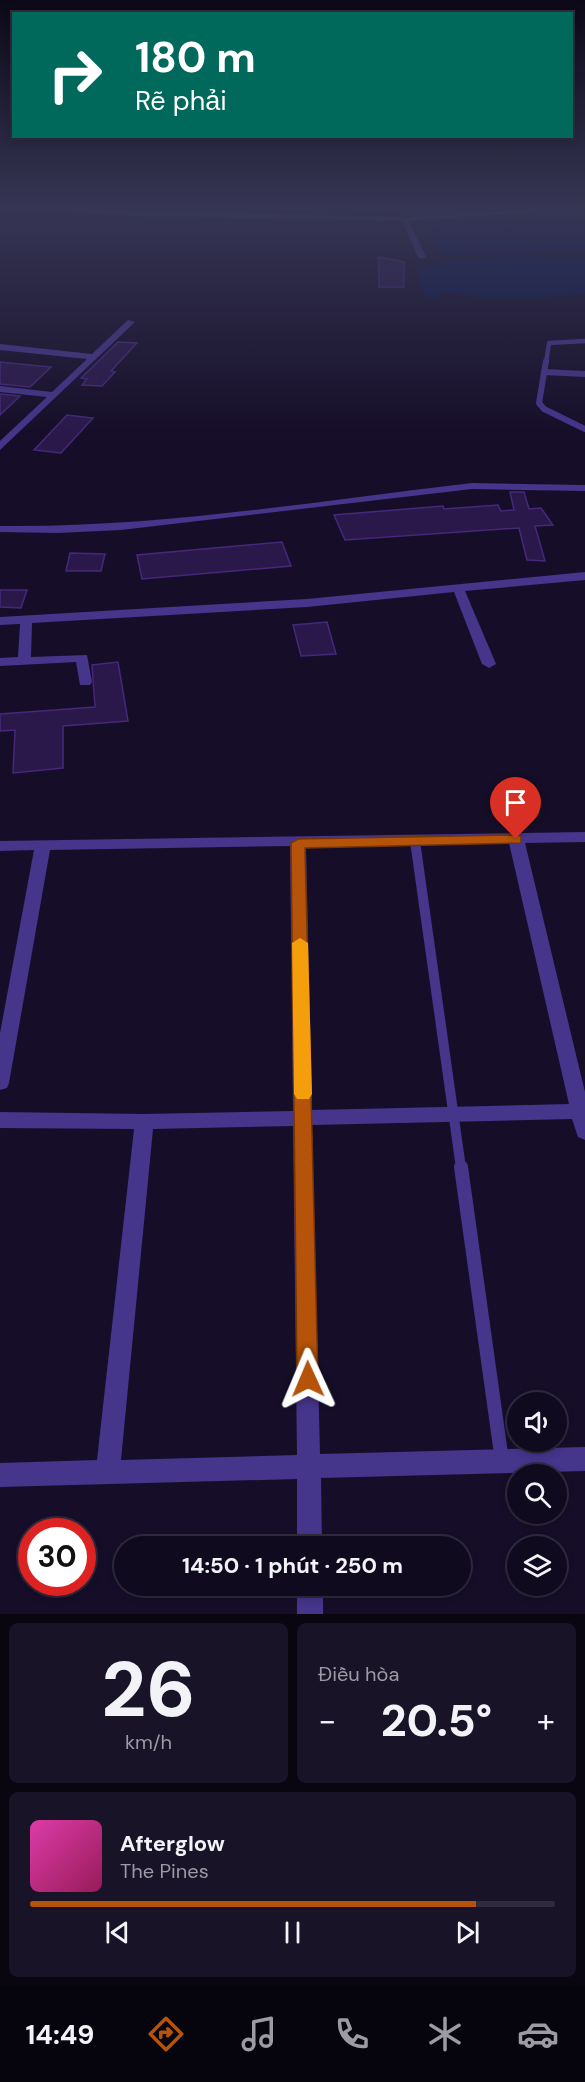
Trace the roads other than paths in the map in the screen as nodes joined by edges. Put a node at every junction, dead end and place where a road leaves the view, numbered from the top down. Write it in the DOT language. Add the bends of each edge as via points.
graph roads {
  1 [pos="131,322"];
  2 [pos="585,341"];
  3 [pos="0,347"];
  4 [pos="94,357"];
  5 [pos="544,372"];
  6 [pos="585,374"];
  7 [pos="0,389"];
  8 [pos="54,395"];
  9 [pos="585,429"];
  10 [pos="0,447"];
  11 [pos="585,488"];
  12 [pos="0,529"];
  13 [pos="585,576"];
  14 [pos="458,588"];
  15 [pos="26,620"];
  16 [pos="0,621"];
  17 [pos="24,660"];
  18 [pos="0,662"];
  19 [pos="489,664"];
  20 [pos="85,682"];
  21 [pos="585,837"];
  22 [pos="516,839"];
  23 [pos="416,842"];
  24 [pos="298,843"];
  25 [pos="0,846"];
  26 [pos="43,846"];
  27 [pos="0,1083"];
  28 [pos="583,1111"];
  29 [pos="453,1114"];
  30 [pos="303,1118"];
  31 [pos="0,1120"];
  32 [pos="144,1122"];
  33 [pos="585,1132"];
  34 [pos="585,1458"];
  35 [pos="502,1461"];
  36 [pos="309,1466"];
  37 [pos="108,1472"];
  38 [pos="0,1475"];
  39 [pos="310,1536"];
  40 [pos="310,1596"];
  41 [pos="310,1614"];
  1 -- 4 [label="street"];
  2 -- 5 [label="lane" via="549,343"];
  3 -- 4 [label="street"];
  4 -- 8 [label="street"];
  5 -- 6 [label="lane"];
  5 -- 9 [label="lane" via="539,403"];
  7 -- 8 [label="street"];
  8 -- 10 [label="street"];
  11 -- 12 [label="street" via="472,486 121,527"];
  13 -- 14 [label="street"];
  14 -- 15 [label="street" via="307,603"];
  14 -- 19 [label="street"];
  15 -- 16 [label="street"];
  15 -- 17 [label="street"];
  17 -- 18 [label="street"];
  17 -- 20 [label="street" via="82,658"];
  21 -- 22 [label="street"];
  22 -- 23 [label="street"];
  22 -- 28 [label="street"];
  23 -- 24 [label="street"];
  23 -- 29 [label="lane"];
  24 -- 26 [label="street"];
  24 -- 30 [label="street"];
  25 -- 26 [label="street"];
  26 -- 27 [label="street"];
  28 -- 29 [label="street"];
  28 -- 33 [label="street"];
  29 -- 30 [label="street"];
  29 -- 35 [label="lane"];
  30 -- 32 [label="street"];
  30 -- 36 [label="street"];
  31 -- 32 [label="street"];
  32 -- 37 [label="street"];
  34 -- 35 [label="street"];
  35 -- 36 [label="street"];
  36 -- 37 [label="street"];
  36 -- 39 [label="street"];
  37 -- 38 [label="street"];
  40 -- 41 [label="street"];
}
